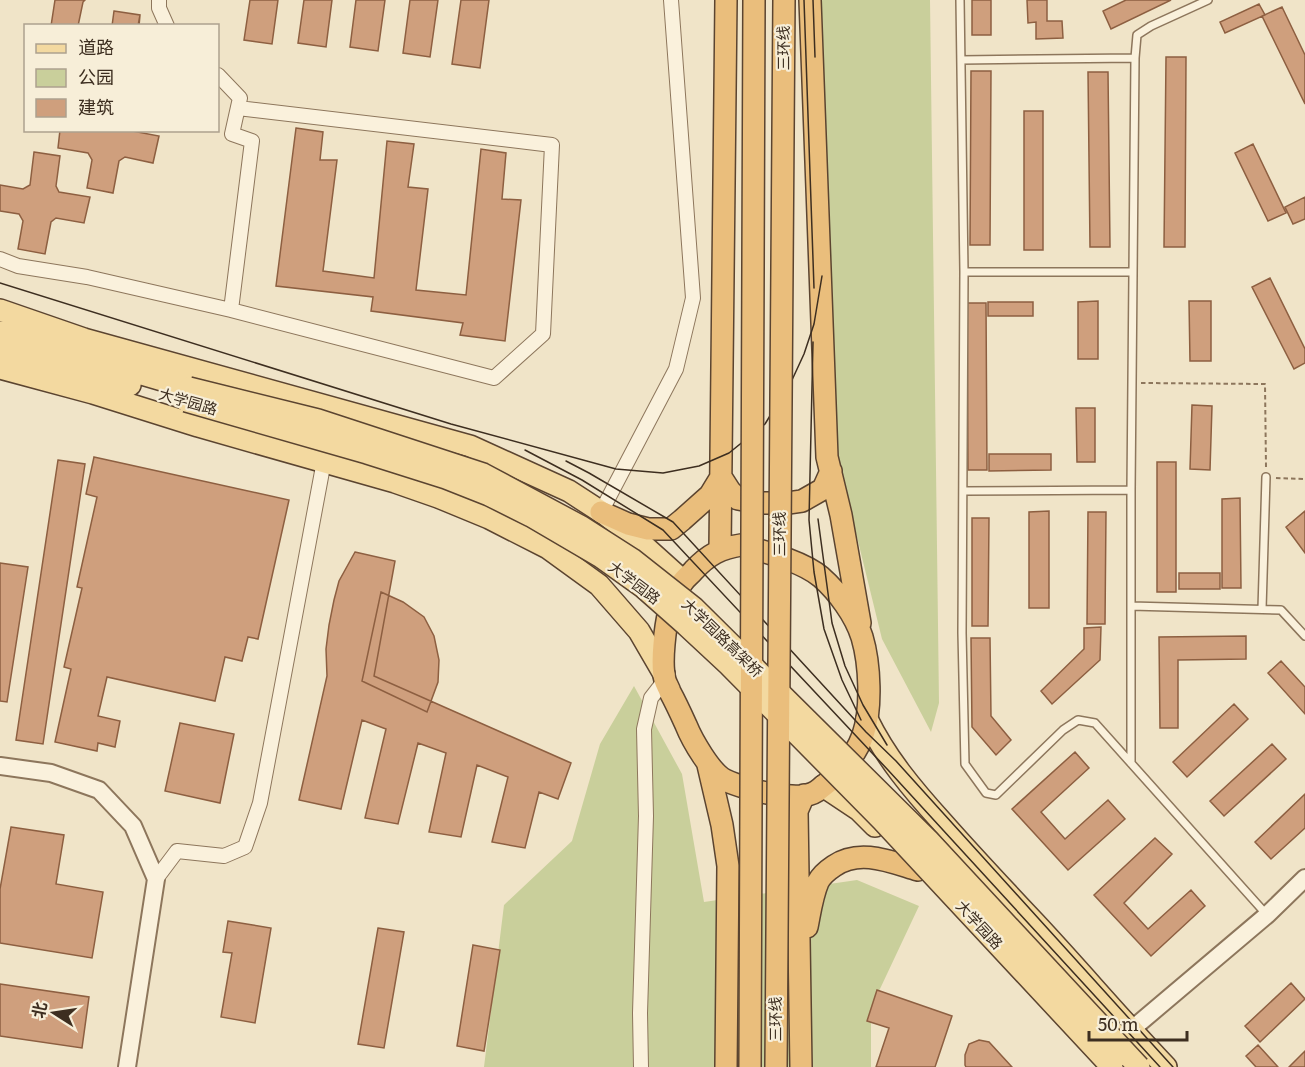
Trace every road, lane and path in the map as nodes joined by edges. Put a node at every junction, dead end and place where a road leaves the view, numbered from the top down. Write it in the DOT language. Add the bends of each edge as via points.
graph roads {
  1 [pos="159,0"];
  2 [pos="672,0"];
  3 [pos="726,0"];
  4 [pos="754,0"];
  5 [pos="784,0"];
  6 [pos="810,0"];
  7 [pos="960,0"];
  8 [pos="1208,0"];
  9 [pos="167,24"];
  10 [pos="1135,58"];
  11 [pos="961,60"];
  12 [pos="219,76"];
  13 [pos="238,108"];
  14 [pos="0,259"];
  15 [pos="964,272"];
  16 [pos="1133,272"];
  17 [pos="0,310"];
  18 [pos="231,310"];
  19 [pos="0,332"];
  20 [pos="84,339"];
  21 [pos="0,351"];
  22 [pos="0,368"];
  23 [pos="118,374"];
  24 [pos="1132,383"];
  25 [pos="187,395"];
  26 [pos="169,418"];
  27 [pos="324,461"];
  28 [pos="831,471"];
  29 [pos="720,477"];
  30 [pos="1266,477"];
  31 [pos="1305,479"];
  32 [pos="1131,490"];
  33 [pos="964,491"];
  34 [pos="601,512"];
  35 [pos="720,550"];
  36 [pos="683,581"];
  37 [pos="1131,606"];
  38 [pos="1262,609"];
  39 [pos="862,636"];
  40 [pos="1305,636"];
  41 [pos="664,677"];
  42 [pos="867,719"];
  43 [pos="707,761"];
  44 [pos="1131,762"];
  45 [pos="0,766"];
  46 [pos="814,791"];
  47 [pos="918,870"];
  48 [pos="1305,878"];
  49 [pos="156,879"];
  50 [pos="1267,915"];
  51 [pos="800,966"];
  52 [pos="1131,1030"];
  53 [pos="1084,1049"];
  54 [pos="127,1067"];
  55 [pos="641,1067"];
  56 [pos="726,1067"];
  57 [pos="750,1067"];
  58 [pos="776,1067"];
  59 [pos="801,1067"];
  60 [pos="1101,1067"];
  61 [pos="1112,1067"];
  62 [pos="1139,1067"];
  63 [pos="1166,1067"];
  1 -- 9 [label="street"];
  2 -- 34 [label="street" via="693,298 676,369"];
  3 -- 29 [label="highway"];
  4 -- 57 [label="highway, 三环线, bridge"];
  5 -- 58 [label="highway, 三环线, bridge"];
  6 -- 28 [label="highway" via="827,457"];
  7 -- 11 [label="lane"];
  8 -- 10 [label="lane" via="1137,35"];
  10 -- 11 [label="lane"];
  10 -- 16 [label="lane"];
  11 -- 15 [label="lane"];
  12 -- 13 [label="street" via="240,98"];
  13 -- 18 [label="street" via="232,134 252,141"];
  13 -- 18 [label="street" via="552,145 543,334 494,378"];
  14 -- 18 [label="street"];
  15 -- 16 [label="lane"];
  15 -- 33 [label="lane"];
  16 -- 24 [label="lane"];
  17 -- 20 [label="main road"];
  19 -- 23 [label="main road"];
  20 -- 23 [label="main road"];
  20 -- 34 [label="main road" via="470,446 569,491"];
  21 -- 23 [label="main road"];
  22 -- 26 [label="main road"];
  23 -- 25 [label="main road"];
  23 -- 26 [label="main road"];
  24 -- 30 [label="path" via="1265,384"];
  24 -- 32 [label="lane"];
  25 -- 61 [label="main road, 大学园路, bridge" via="489,495 601,557 643,587 729,665 882,820"];
  25 -- 62 [label="main road, 大学园路高架桥, bridge" via="318,420 483,474 582,527 632,559 694,608 928,840"];
  26 -- 27 [label="main road"];
  27 -- 41 [label="main road" via="438,497 548,548 599,585 639,631"];
  27 -- 49 [label="street" via="260,803 245,847 224,856 177,851"];
  28 -- 29 [label="highway" via="823,489 802,501 788,503 738,499"];
  28 -- 39 [label="highway"];
  29 -- 34 [label="highway" via="710,495 671,529 648,529"];
  29 -- 35 [label="highway"];
  30 -- 31 [label="path"];
  30 -- 38 [label="lane"];
  32 -- 33 [label="lane"];
  32 -- 37 [label="lane"];
  33 -- 44 [label="lane" via="965,764 986,793 996,795 1063,729 1078,720 1095,723"];
  34 -- 36 [label="main road"];
  35 -- 36 [label="highway"];
  35 -- 39 [label="highway" via="741,545 820,576 837,594"];
  36 -- 41 [label="highway" via="666,623"];
  37 -- 38 [label="lane"];
  37 -- 44 [label="lane"];
  38 -- 40 [label="lane" via="1281,610"];
  39 -- 42 [label="highway" via="870,696"];
  41 -- 43 [label="highway" via="693,741"];
  41 -- 55 [label="street" via="651,698 644,729"];
  42 -- 46 [label="highway" via="863,736 842,770"];
  42 -- 52 [label="main road" via="914,791"];
  43 -- 46 [label="highway" via="723,780 767,793 793,797"];
  43 -- 56 [label="highway" via="728,866"];
  44 -- 50 [label="lane"];
  45 -- 49 [label="street" via="51,773 99,790 134,826"];
  46 -- 47 [label="main road, 大学园路" via="859,810"];
  46 -- 51 [label="highway" via="797,811"];
  47 -- 51 [label="highway" via="878,858 859,857 842,860 829,869 819,880"];
  47 -- 53 [label="main road, 大学园路"];
  48 -- 50 [label="street"];
  49 -- 54 [label="street"];
  50 -- 52 [label="street"];
  51 -- 59 [label="highway"];
  52 -- 53 [label="street"];
  52 -- 63 [label="main road"];
  53 -- 60 [label="main road, 大学园路"];
}
